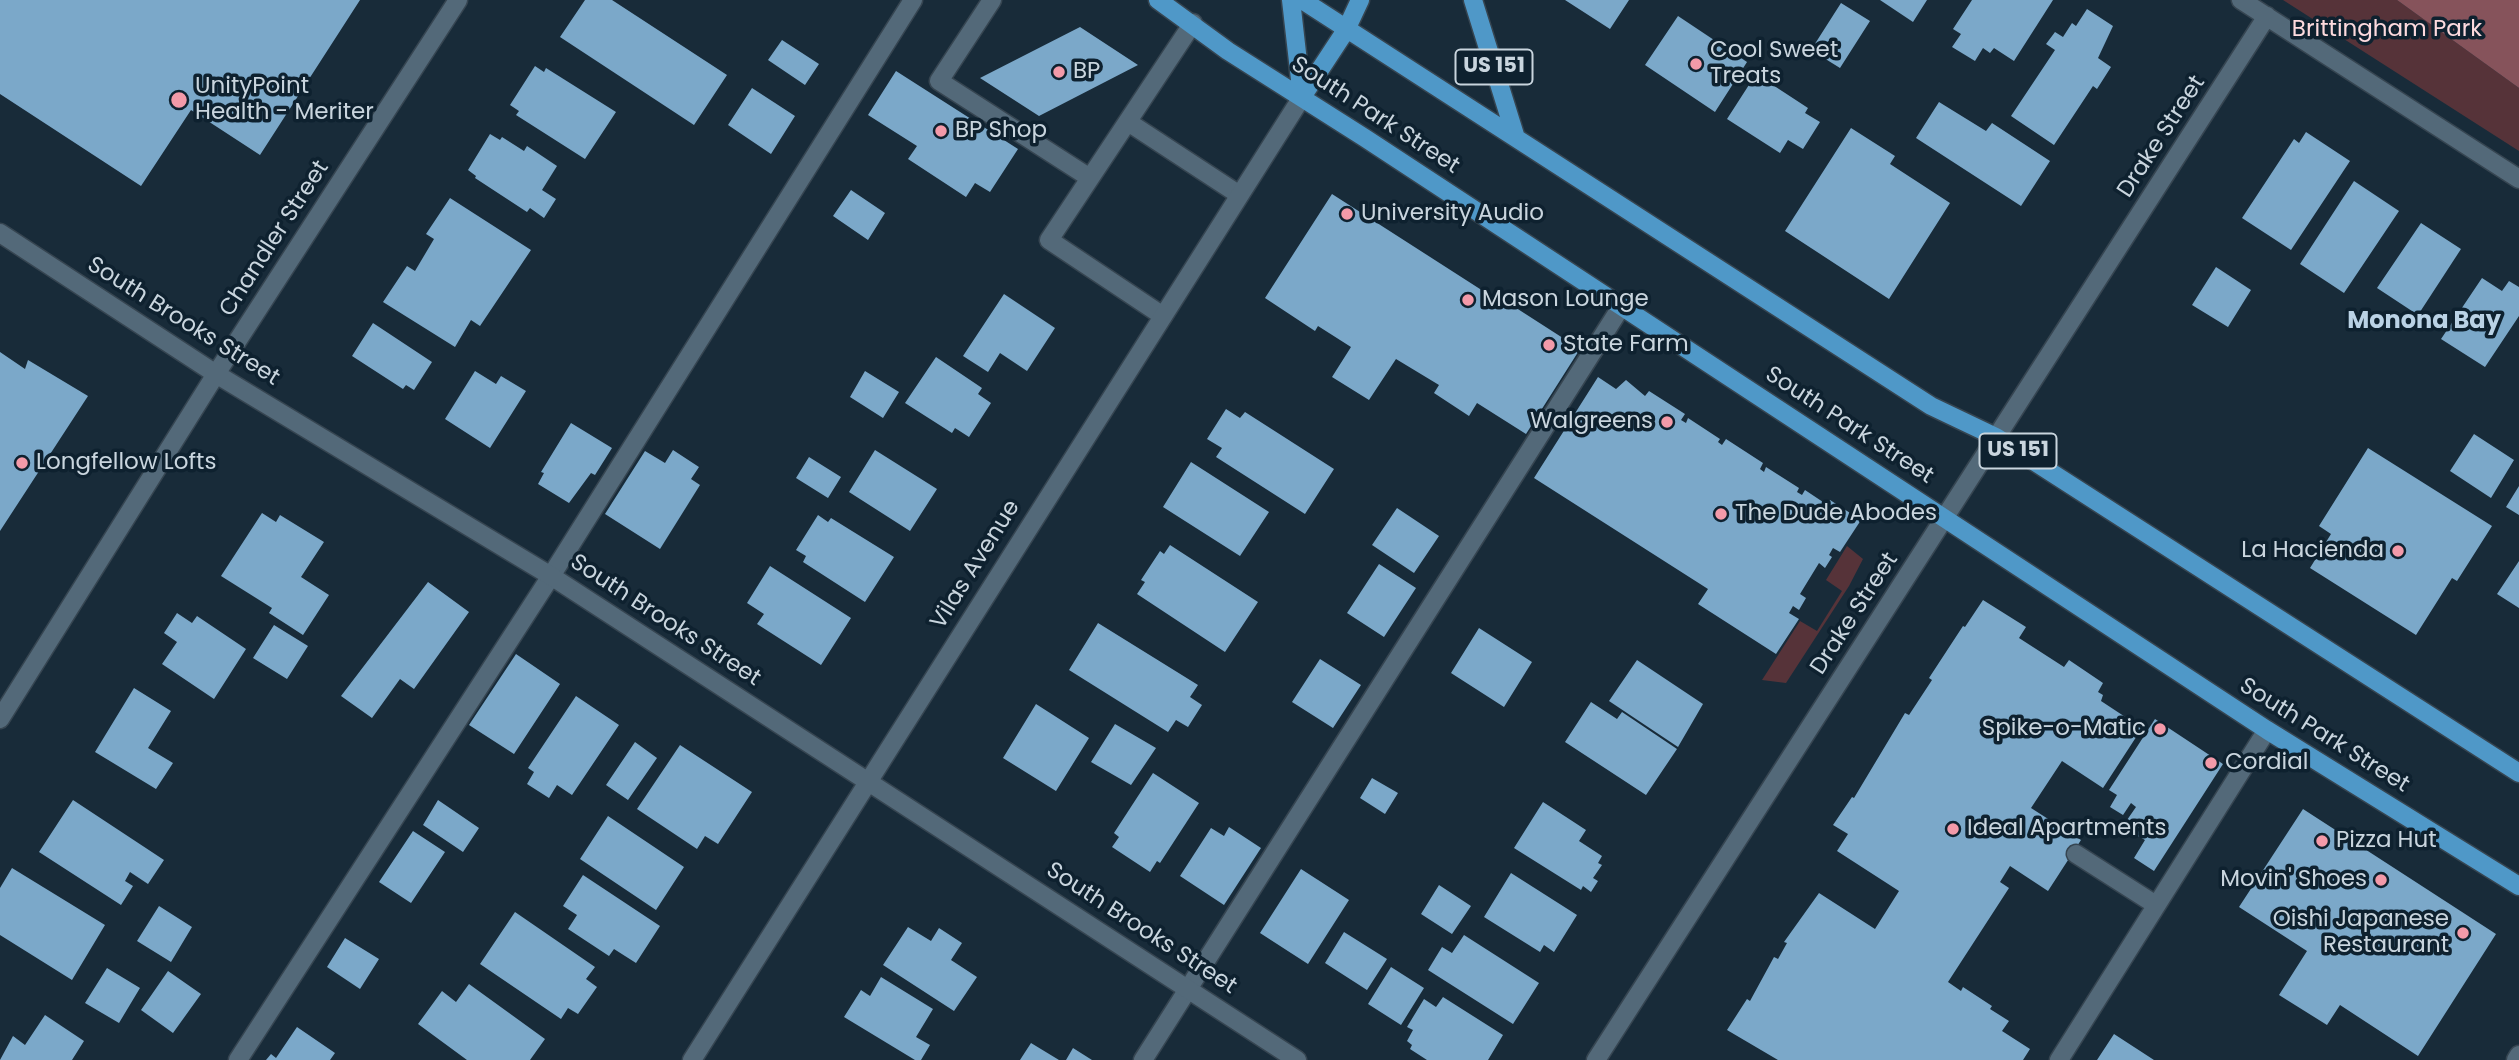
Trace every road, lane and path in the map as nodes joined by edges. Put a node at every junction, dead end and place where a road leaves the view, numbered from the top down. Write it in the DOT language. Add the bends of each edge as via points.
graph roads {
  1 [pos="458,0"];
  2 [pos="913,0"];
  3 [pos="992,0"];
  4 [pos="1158,0"];
  5 [pos="1292,0"];
  6 [pos="1302,0"];
  7 [pos="1360,0"];
  8 [pos="1474,0"];
  9 [pos="2241,0"];
  10 [pos="2267,16"];
  11 [pos="1193,23"];
  12 [pos="1346,30"];
  13 [pos="1302,97"];
  14 [pos="1128,122"];
  15 [pos="1515,135"];
  16 [pos="1090,178"];
  17 [pos="2519,179"];
  18 [pos="1238,194"];
  19 [pos="0,233"];
  20 [pos="1621,307"];
  21 [pos="1163,316"];
  22 [pos="216,374"];
  23 [pos="1996,437"];
  24 [pos="1946,518"];
  25 [pos="551,576"];
  26 [pos="0,719"];
  27 [pos="2267,730"];
  28 [pos="2519,772"];
  29 [pos="868,781"];
  30 [pos="2076,854"];
  31 [pos="2519,886"];
  32 [pos="2156,905"];
  33 [pos="1189,990"];
  34 [pos="2519,1055"];
  35 [pos="238,1060"];
  36 [pos="692,1060"];
  37 [pos="1143,1060"];
  38 [pos="1297,1060"];
  39 [pos="1595,1060"];
  40 [pos="2059,1060"];
  41 [pos="2515,1060"];
  1 -- 22 [label="street, Chandler Street"];
  2 -- 25 [label="street"];
  3 -- 16 [label="street" via="939,81"];
  4 -- 11 [label="main road, South Park Street"];
  5 -- 13 [label="main road"];
  6 -- 12 [label="main road"];
  7 -- 12 [label="main road"];
  8 -- 15 [label="main road, US 151"];
  9 -- 10 [label="street"];
  10 -- 17 [label="street"];
  10 -- 23 [label="street, Drake Street"];
  11 -- 13 [label="main road, South Park Street" via="1228,51"];
  11 -- 14 [label="street"];
  12 -- 13 [label="main road"];
  12 -- 15 [label="main road"];
  13 -- 18 [label="street, Vilas Avenue"];
  13 -- 20 [label="main road, South Park Street"];
  14 -- 16 [label="street"];
  14 -- 18 [label="street"];
  15 -- 23 [label="main road, US 151" via="1931,406"];
  16 -- 21 [label="street" via="1049,240"];
  18 -- 21 [label="street, Vilas Avenue"];
  19 -- 22 [label="street, South Brooks Street"];
  20 -- 24 [label="main road, South Park Street"];
  20 -- 33 [label="street"];
  21 -- 29 [label="street, Vilas Avenue"];
  22 -- 25 [label="street, South Brooks Street"];
  22 -- 26 [label="street, Chandler Street"];
  23 -- 24 [label="street, Drake Street"];
  23 -- 28 [label="main road, US 151"];
  24 -- 27 [label="main road, South Park Street"];
  24 -- 39 [label="street, Drake Street"];
  25 -- 29 [label="street, South Brooks Street"];
  25 -- 35 [label="street"];
  27 -- 31 [label="main road, South Park Street"];
  27 -- 32 [label="street"];
  29 -- 33 [label="street, South Brooks Street"];
  29 -- 36 [label="street, Vilas Avenue"];
  30 -- 32 [label="street"];
  32 -- 40 [label="street"];
  33 -- 37 [label="street"];
  33 -- 38 [label="street, South Brooks Street"];
  34 -- 41 [label="street"];
}
